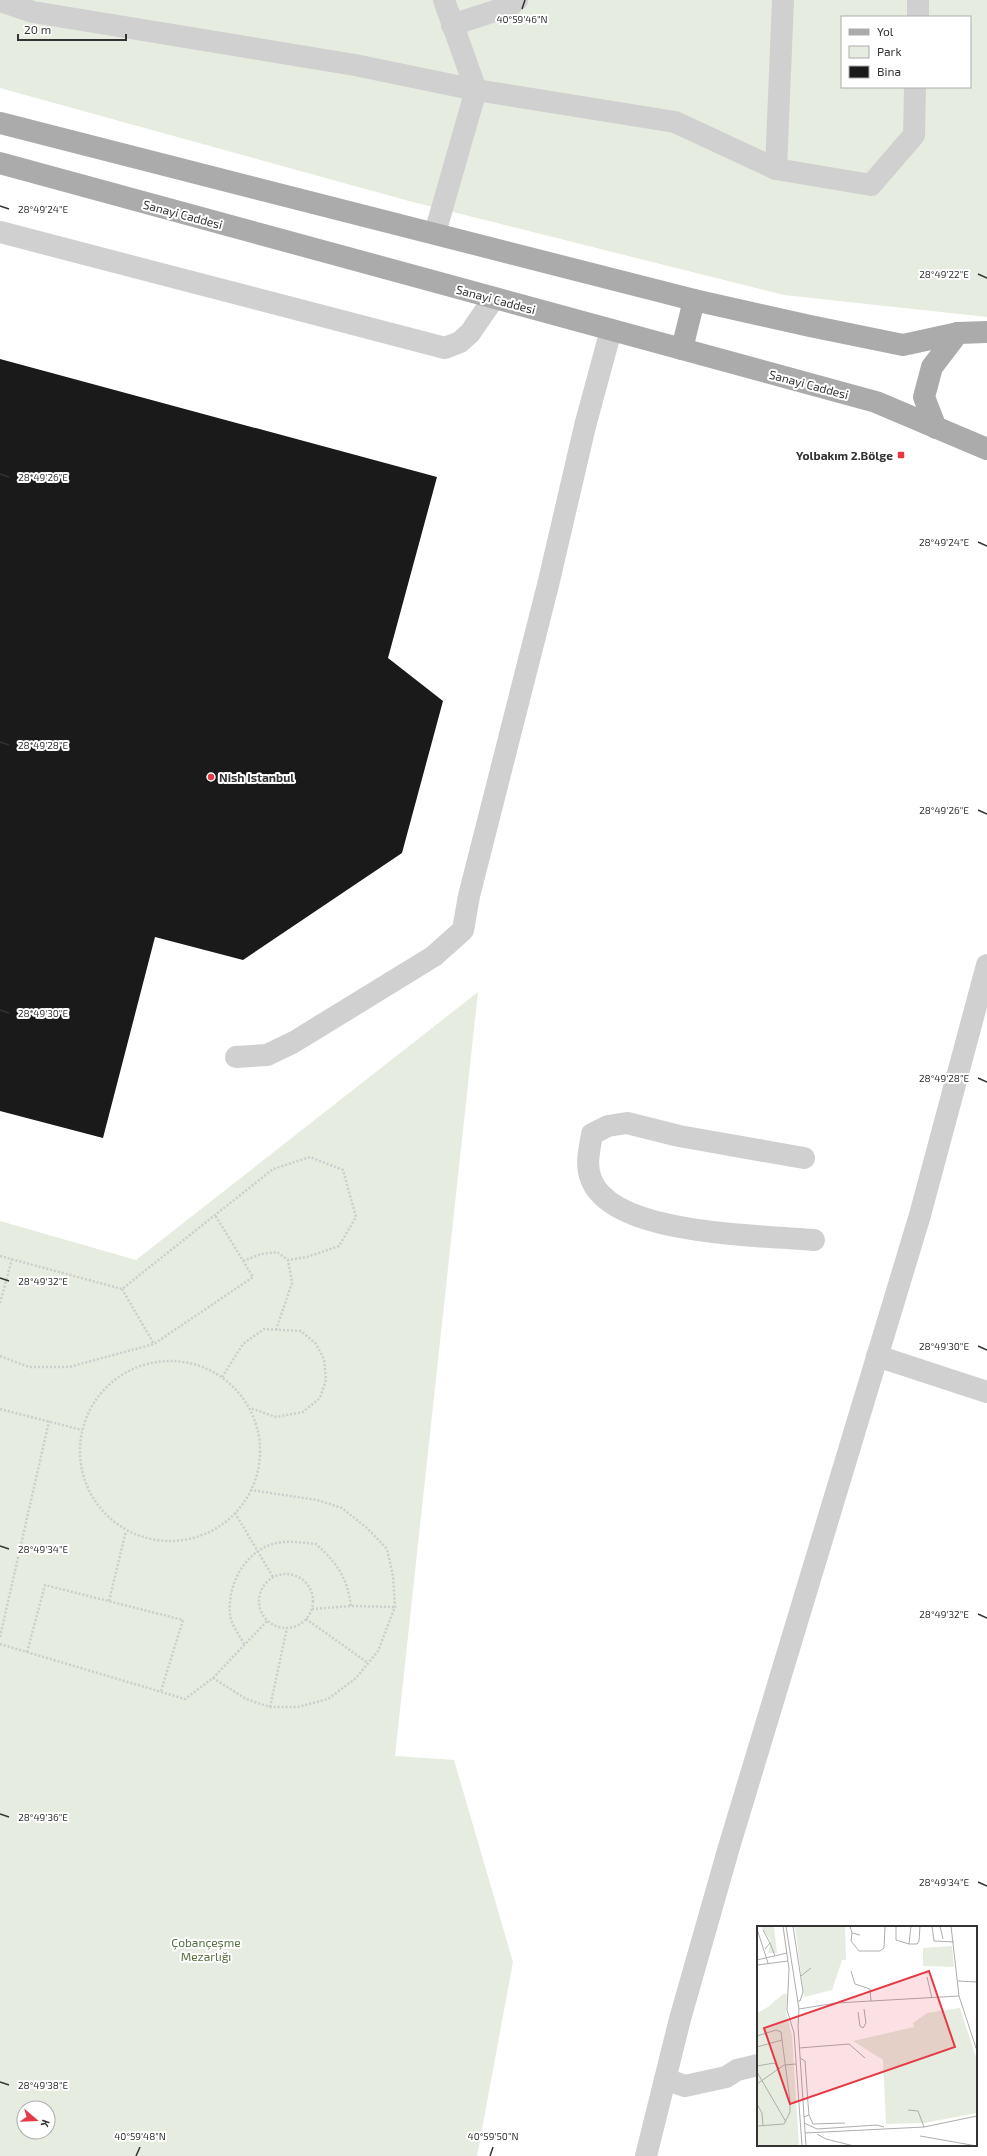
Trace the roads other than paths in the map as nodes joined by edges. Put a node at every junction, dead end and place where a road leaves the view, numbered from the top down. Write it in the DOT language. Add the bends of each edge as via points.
graph roads {
  1 [pos="444,0"];
  2 [pos="517,0"];
  3 [pos="783,0"];
  4 [pos="918,0"];
  5 [pos="0,1"];
  6 [pos="918,16"];
  7 [pos="452,26"];
  8 [pos="915,88"];
  9 [pos="476,90"];
  10 [pos="0,123"];
  11 [pos="0,163"];
  12 [pos="776,169"];
  13 [pos="0,232"];
  14 [pos="435,232"];
  15 [pos="494,298"];
  16 [pos="694,300"];
  17 [pos="611,330"];
  18 [pos="987,332"];
  19 [pos="958,333"];
  20 [pos="682,349"];
  21 [pos="936,428"];
  22 [pos="987,449"];
  23 [pos="987,965"];
  24 [pos="236,1058"];
  25 [pos="804,1158"];
  26 [pos="814,1240"];
  27 [pos="877,1356"];
  28 [pos="987,1392"];
  29 [pos="757,2065"];
  30 [pos="665,2079"];
  31 [pos="646,2156"];
  1 -- 7 [label="street"];
  2 -- 7 [label="street" via="510,6"];
  3 -- 12 [label="street"];
  4 -- 6 [label="street"];
  5 -- 9 [label="street" via="33,12 356,65"];
  7 -- 9 [label="street"];
  8 -- 12 [label="street" via="914,135 871,185"];
  9 -- 12 [label="street" via="675,122"];
  9 -- 14 [label="street"];
  10 -- 14 [label="main road"];
  11 -- 15 [label="main road, Sanayi Caddesi"];
  13 -- 15 [label="street" via="445,348 465,338"];
  14 -- 16 [label="main road"];
  15 -- 17 [label="main road, Sanayi Caddesi"];
  16 -- 19 [label="main road" via="904,345"];
  16 -- 20 [label="main road"];
  17 -- 20 [label="main road, Sanayi Caddesi"];
  17 -- 24 [label="street" via="585,426 462,930 434,956 294,1042 266,1055"];
  18 -- 19 [label="main road"];
  19 -- 21 [label="main road" via="932,367 924,397"];
  20 -- 21 [label="main road, Sanayi Caddesi" via="876,402"];
  21 -- 22 [label="main road, Sanayi Caddesi"];
  23 -- 27 [label="street" via="920,1215"];
  25 -- 26 [label="street" via="679,1136 627,1123 608,1126 592,1134 588,1157 591,1178 602,1196 639,1217 664,1224 742,1236"];
  27 -- 28 [label="street"];
  27 -- 30 [label="street" via="766,1721"];
  29 -- 30 [label="street" via="737,2070 726,2077 685,2086"];
  30 -- 31 [label="street"];
}
